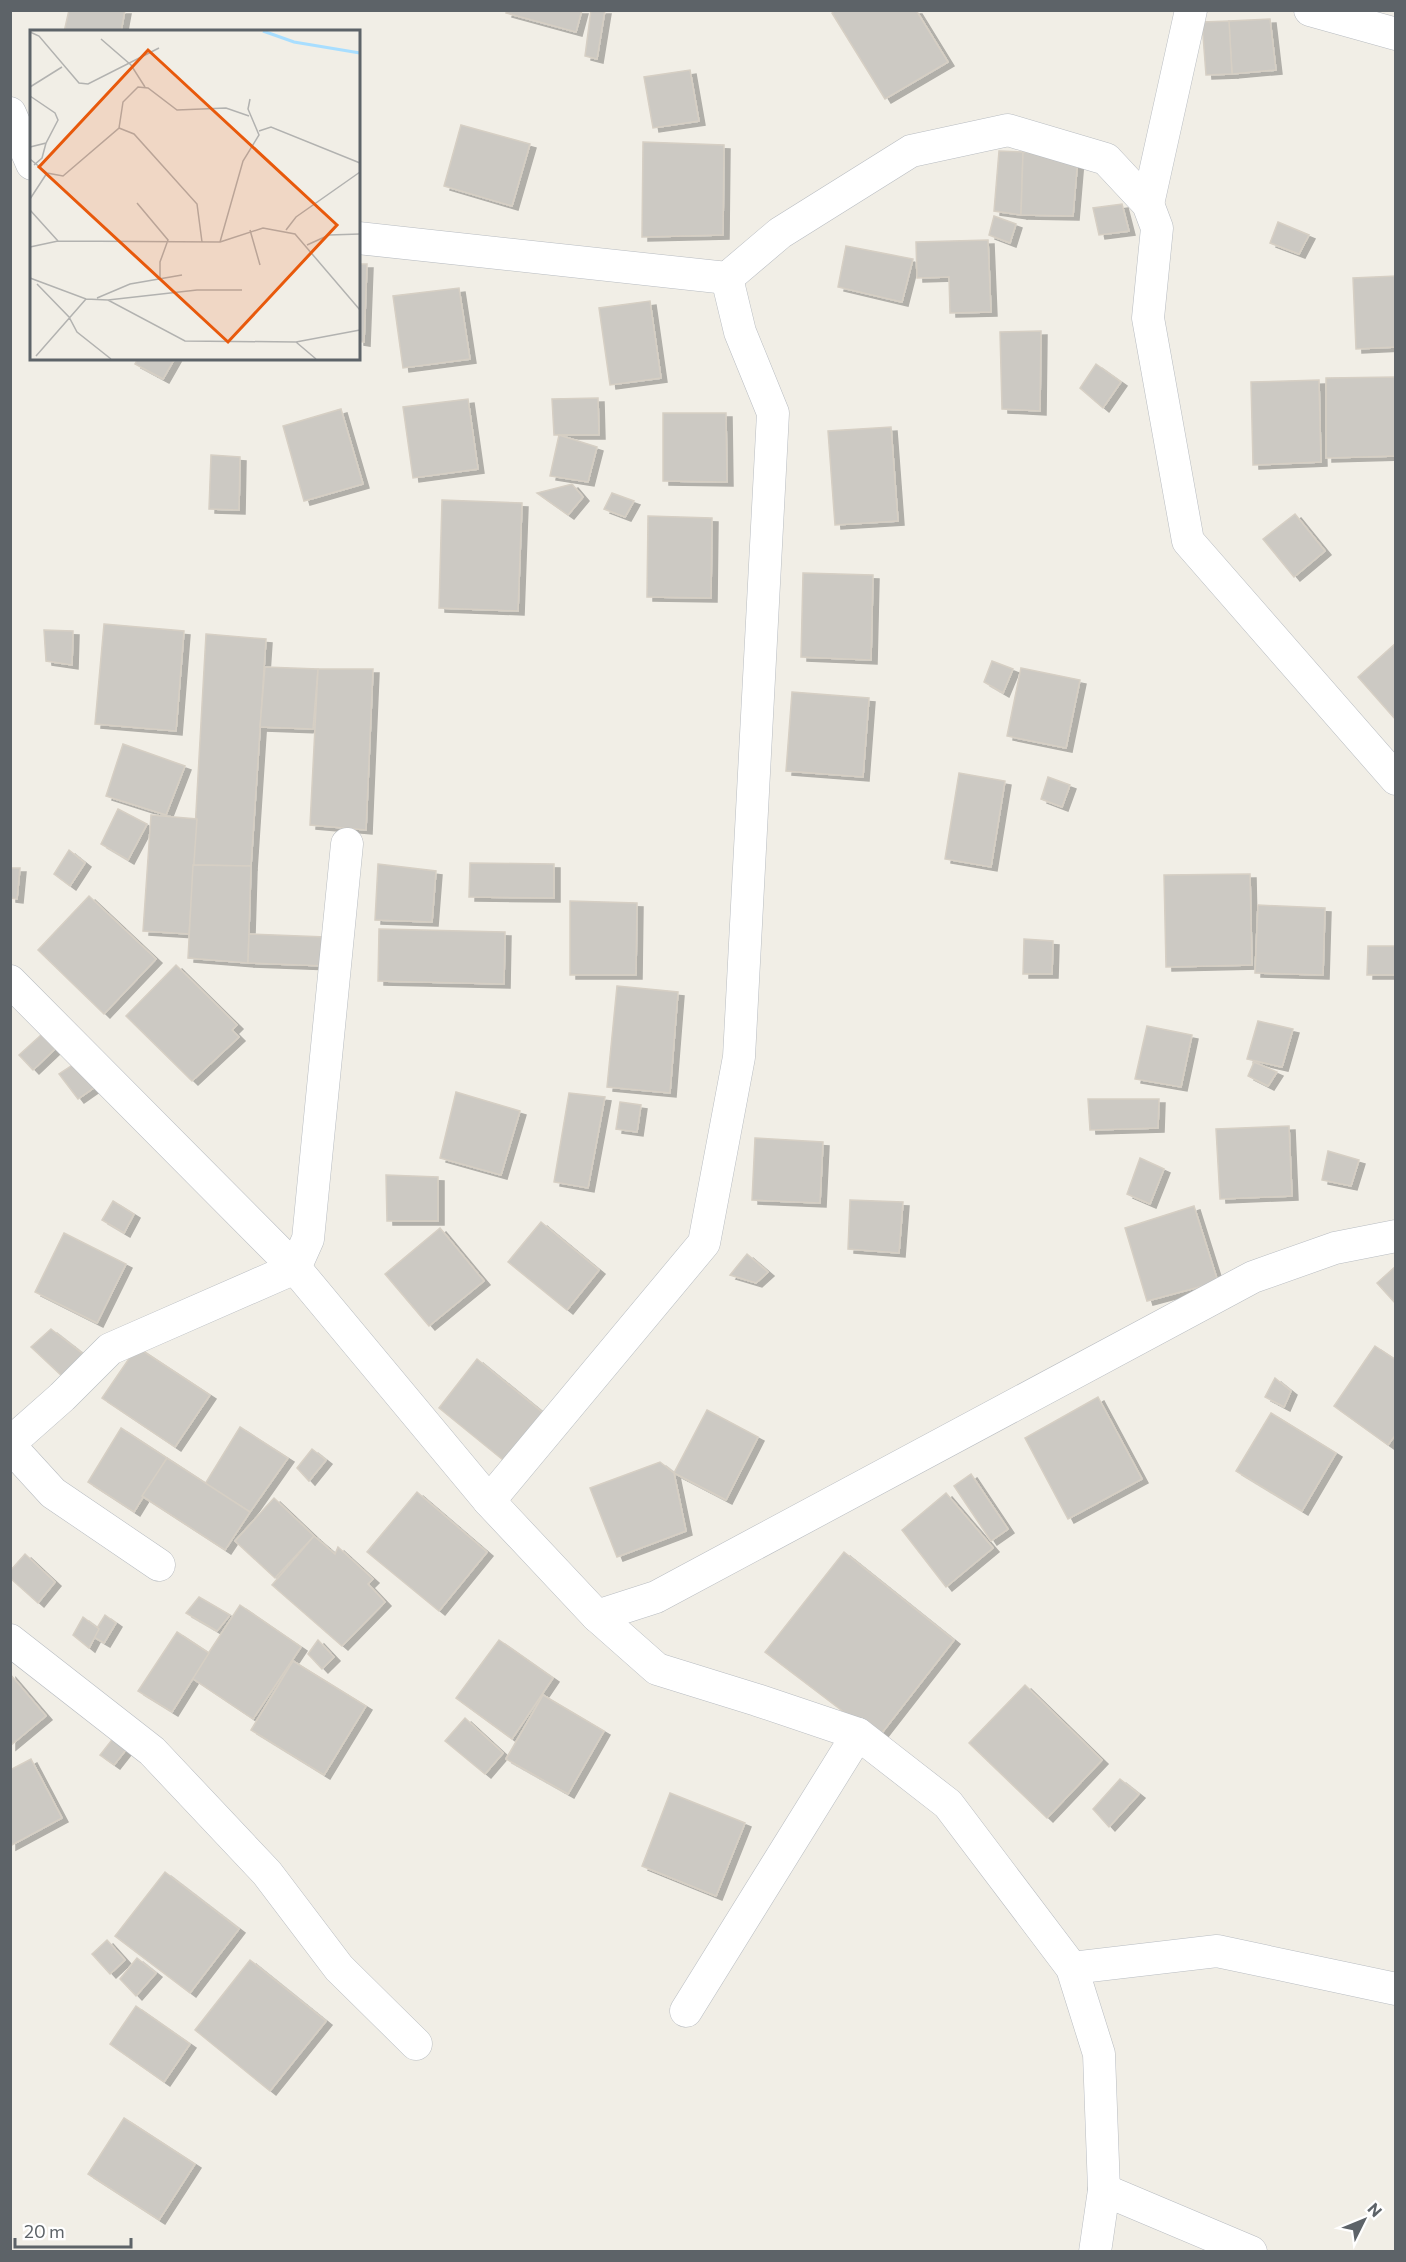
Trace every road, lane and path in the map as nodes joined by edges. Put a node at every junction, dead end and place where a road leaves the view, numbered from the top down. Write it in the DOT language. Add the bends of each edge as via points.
graph roads {
  1 [pos="1191,10"];
  2 [pos="1310,10"];
  3 [pos="1395,34"];
  4 [pos="10,113"];
  5 [pos="30,159"];
  6 [pos="1148,204"];
  7 [pos="360,238"];
  8 [pos="727,278"];
  9 [pos="1395,779"];
  10 [pos="347,844"];
  11 [pos="10,981"];
  12 [pos="1395,1236"];
  13 [pos="295,1268"];
  14 [pos="10,1445"];
  15 [pos="489,1501"];
  16 [pos="159,1565"];
  17 [pos="597,1616"];
  18 [pos="10,1640"];
  19 [pos="858,1734"];
  20 [pos="1072,1968"];
  21 [pos="1395,1989"];
  22 [pos="686,2011"];
  23 [pos="416,2044"];
  24 [pos="1104,2190"];
  25 [pos="1095,2252"];
  26 [pos="1251,2252"];
  1 -- 6 [label="street"];
  2 -- 3 [label="street"];
  4 -- 5 [label="street"];
  6 -- 8 [label="street" via="1106,159 1008,130 911,151 780,233"];
  6 -- 9 [label="street" via="1157,228 1148,318 1188,541"];
  7 -- 8 [label="street"];
  8 -- 15 [label="street" via="740,332 773,413 739,1057 704,1243"];
  10 -- 13 [label="street" via="308,1239"];
  11 -- 13 [label="street"];
  12 -- 17 [label="street" via="1335,1248 1253,1277 656,1597"];
  13 -- 14 [label="street" via="110,1349"];
  13 -- 15 [label="street"];
  14 -- 16 [label="street" via="53,1493"];
  15 -- 17 [label="street"];
  17 -- 19 [label="street" via="657,1669"];
  18 -- 23 [label="street" via="152,1751 267,1873 339,1968"];
  19 -- 20 [label="street" via="948,1804"];
  19 -- 22 [label="street"];
  20 -- 21 [label="street" via="1217,1951"];
  20 -- 24 [label="street" via="1099,2054"];
  24 -- 25 [label="street"];
  24 -- 26 [label="street"];
}
